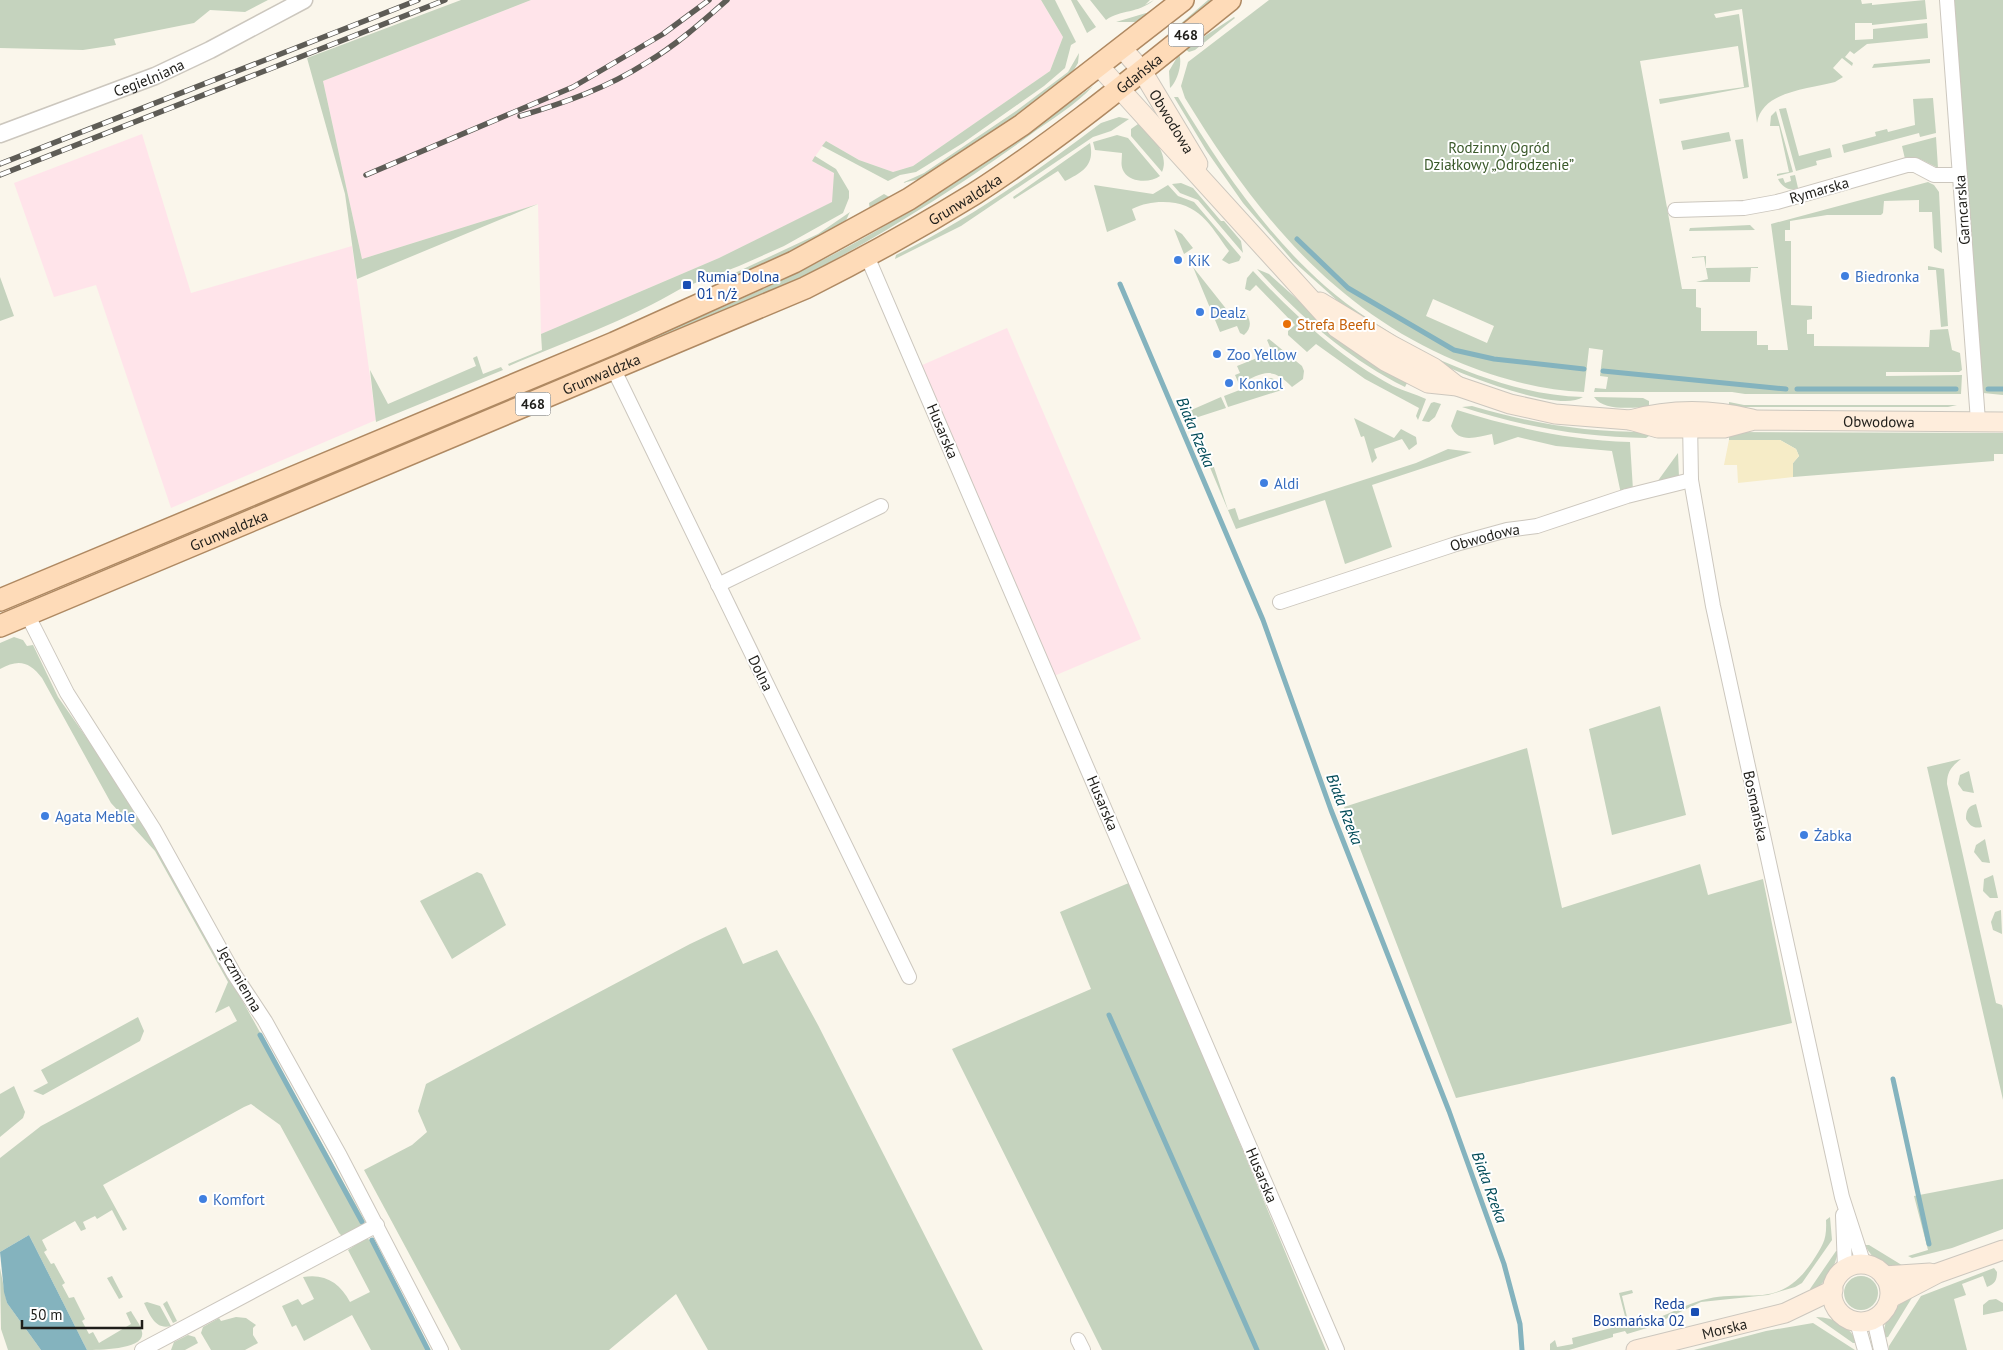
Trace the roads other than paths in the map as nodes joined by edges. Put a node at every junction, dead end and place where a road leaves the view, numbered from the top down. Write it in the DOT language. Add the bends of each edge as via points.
graph roads {
  1 [pos="1183,0"];
  2 [pos="1230,0"];
  3 [pos="1947,0"];
  4 [pos="298,3"];
  5 [pos="1122,48"];
  6 [pos="1099,66"];
  7 [pos="1142,71"];
  8 [pos="1118,89"];
  9 [pos="1022,125"];
  10 [pos="0,134"];
  11 [pos="1046,144"];
  12 [pos="1960,175"];
  13 [pos="1218,197"];
  14 [pos="1675,210"];
  15 [pos="868,256"];
  16 [pos="614,370"];
  17 [pos="1690,420"];
  18 [pos="1978,421"];
  19 [pos="2003,422"];
  20 [pos="1691,480"];
  21 [pos="881,506"];
  22 [pos="718,585"];
  23 [pos="0,600"];
  24 [pos="1280,602"];
  25 [pos="28,614"];
  26 [pos="0,626"];
  27 [pos="909,977"];
  28 [pos="1842,1196"];
  29 [pos="377,1225"];
  30 [pos="2003,1250"];
  31 [pos="1864,1265"];
  32 [pos="1845,1269"];
  33 [pos="1938,1273"];
  34 [pos="1884,1276"];
  35 [pos="1833,1290"];
  36 [pos="1890,1298"];
  37 [pos="1839,1311"];
  38 [pos="1785,1313"];
  39 [pos="1866,1320"];
  40 [pos="142,1350"];
  41 [pos="441,1350"];
  42 [pos="1337,1350"];
  43 [pos="1636,1350"];
  44 [pos="1866,1350"];
  45 [pos="1881,1350"];
  1 -- 5 [label="main road, Gdańska / 468"];
  2 -- 7 [label="main road, Gdańska / 468"];
  3 -- 12 [label="street, Garncarska"];
  4 -- 10 [label="street, Cegielniana" via="155,76"];
  5 -- 6 [label="main road, Gdańska / 468"];
  5 -- 7 [label="main road, Obwodowa"];
  6 -- 8 [label="main road, Obwodowa"];
  6 -- 9 [label="main road, Gdańska / 468"];
  7 -- 8 [label="main road, Gdańska / 468"];
  7 -- 13 [label="main road, Obwodowa"];
  8 -- 11 [label="main road, Gdańska / 468"];
  8 -- 13 [label="main road, Obwodowa"];
  9 -- 23 [label="main road, Grunwaldzka / 468" via="909,199 794,262 614,343"];
  11 -- 15 [label="main road, Grunwaldzka / 468" via="974,194"];
  12 -- 14 [label="street, Rymarska" via="1934,175 1916,165 1908,165 1777,202 1744,208"];
  12 -- 18 [label="street, Garncarska"];
  13 -- 17 [label="main road, Obwodowa" via="1337,328 1385,361 1428,383 1457,386 1510,404 1555,414 1630,420 1658,428"];
  15 -- 16 [label="main road, Grunwaldzka / 468" via="762,308"];
  15 -- 42 [label="street, Husarska"];
  16 -- 22 [label="street, Dolna"];
  16 -- 25 [label="main road, Grunwaldzka / 468"];
  17 -- 18 [label="main road, Obwodowa" via="1724,428 1754,420"];
  17 -- 20 [label="street, Bosmańska"];
  18 -- 19 [label="main road, Obwodowa"];
  20 -- 24 [label="street, Obwodowa" via="1627,496 1537,526 1507,530 1456,544"];
  20 -- 28 [label="street, Bosmańska" via="1713,606"];
  21 -- 22 [label="street"];
  22 -- 27 [label="street, Dolna"];
  25 -- 26 [label="main road, Grunwaldzka / 468"];
  25 -- 29 [label="street, Jęczmienna" via="67,694 154,828"];
  28 -- 31 [label="street, Bosmańska"];
  28 -- 32 [label="street, Bosmańska"];
  29 -- 40 [label="street"];
  29 -- 41 [label="street, Jęczmienna"];
  30 -- 33 [label="main road"];
  31 -- 32 [label="main road"];
  31 -- 34 [label="main road"];
  32 -- 35 [label="main road"];
  33 -- 34 [label="main road"];
  33 -- 36 [label="main road"];
  34 -- 36 [label="main road"];
  35 -- 37 [label="main road"];
  35 -- 38 [label="main road, Morska"];
  36 -- 39 [label="main road" via="1882,1314"];
  37 -- 38 [label="main road, Morska"];
  37 -- 39 [label="main road" via="1844,1316"];
  38 -- 43 [label="main road, Morska"];
  39 -- 44 [label="street"];
  39 -- 45 [label="street"];
}
